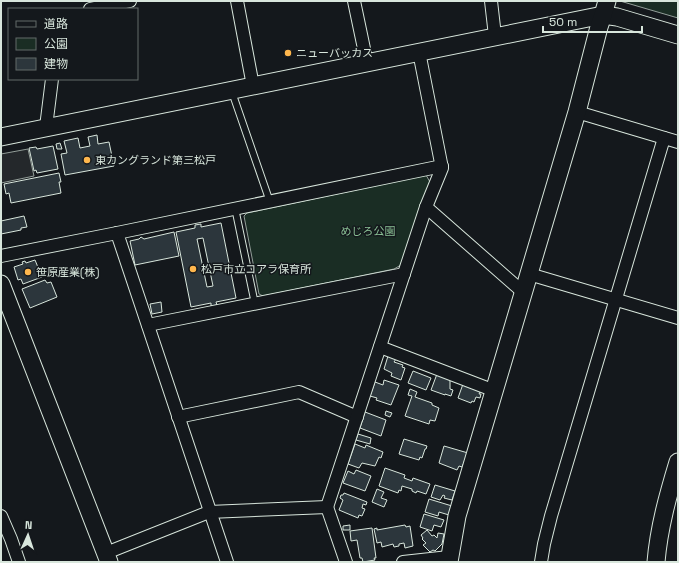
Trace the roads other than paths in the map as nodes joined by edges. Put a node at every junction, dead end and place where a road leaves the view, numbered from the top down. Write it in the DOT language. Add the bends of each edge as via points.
graph roads {
  1 [pos="130,1"];
  2 [pos="236,1"];
  3 [pos="354,1"];
  4 [pos="491,1"];
  5 [pos="95,8"];
  6 [pos="605,8"];
  7 [pos="678,35"];
  8 [pos="495,36"];
  9 [pos="419,52"];
  10 [pos="367,63"];
  11 [pos="52,80"];
  12 [pos="253,86"];
  13 [pos="231,90"];
  14 [pos="578,112"];
  15 [pos="46,128"];
  16 [pos="1,137"];
  17 [pos="664,138"];
  18 [pos="678,142"];
  19 [pos="442,166"];
  20 [pos="270,202"];
  21 [pos="235,208"];
  22 [pos="426,208"];
  23 [pos="117,233"];
  24 [pos="1,256"];
  25 [pos="404,274"];
  26 [pos="529,274"];
  27 [pos="1,284"];
  28 [pos="524,293"];
  29 [pos="616,299"];
  30 [pos="255,304"];
  31 [pos="678,318"];
  32 [pos="148,325"];
  33 [pos="380,347"];
  34 [pos="495,391"];
  35 [pos="178,417"];
  36 [pos="357,417"];
  37 [pos="678,462"];
  38 [pos="327,507"];
  39 [pos="209,512"];
  40 [pos="1,516"];
  41 [pos="108,557"];
  42 [pos="449,559"];
  43 [pos="19,562"];
  44 [pos="226,562"];
  45 [pos="346,562"];
  46 [pos="403,562"];
  47 [pos="541,562"];
  48 [pos="656,562"];
  1 -- 5 [label="street"];
  2 -- 12 [label="street"];
  3 -- 10 [label="street"];
  4 -- 8 [label="street"];
  6 -- 7 [label="street" via="618,18"];
  6 -- 8 [label="street"];
  6 -- 14 [label="street"];
  8 -- 9 [label="street"];
  9 -- 10 [label="street"];
  9 -- 19 [label="street"];
  10 -- 12 [label="street"];
  11 -- 15 [label="street"];
  12 -- 13 [label="street"];
  13 -- 15 [label="street"];
  13 -- 20 [label="lane"];
  14 -- 17 [label="street"];
  14 -- 26 [label="street"];
  15 -- 16 [label="street"];
  17 -- 18 [label="street"];
  17 -- 29 [label="street"];
  19 -- 20 [label="street"];
  19 -- 22 [label="street"];
  20 -- 21 [label="street"];
  21 -- 23 [label="street"];
  21 -- 30 [label="lane"];
  22 -- 25 [label="street"];
  22 -- 28 [label="street"];
  23 -- 24 [label="street"];
  23 -- 32 [label="street"];
  25 -- 30 [label="street"];
  25 -- 33 [label="street"];
  26 -- 28 [label="street"];
  26 -- 29 [label="street"];
  27 -- 41 [label="street"];
  28 -- 34 [label="street"];
  29 -- 31 [label="street"];
  29 -- 47 [label="street" via="551,516"];
  30 -- 32 [label="street"];
  32 -- 35 [label="street"];
  33 -- 34 [label="street"];
  33 -- 36 [label="street"];
  34 -- 42 [label="street" via="457,516"];
  35 -- 36 [label="street" via="299,392"];
  35 -- 39 [label="street"];
  36 -- 38 [label="street"];
  37 -- 48 [label="street" via="659,534"];
  38 -- 39 [label="street"];
  38 -- 45 [label="street"];
  39 -- 41 [label="street"];
  39 -- 44 [label="street"];
  40 -- 43 [label="street"];
  42 -- 46 [label="street"];
}
